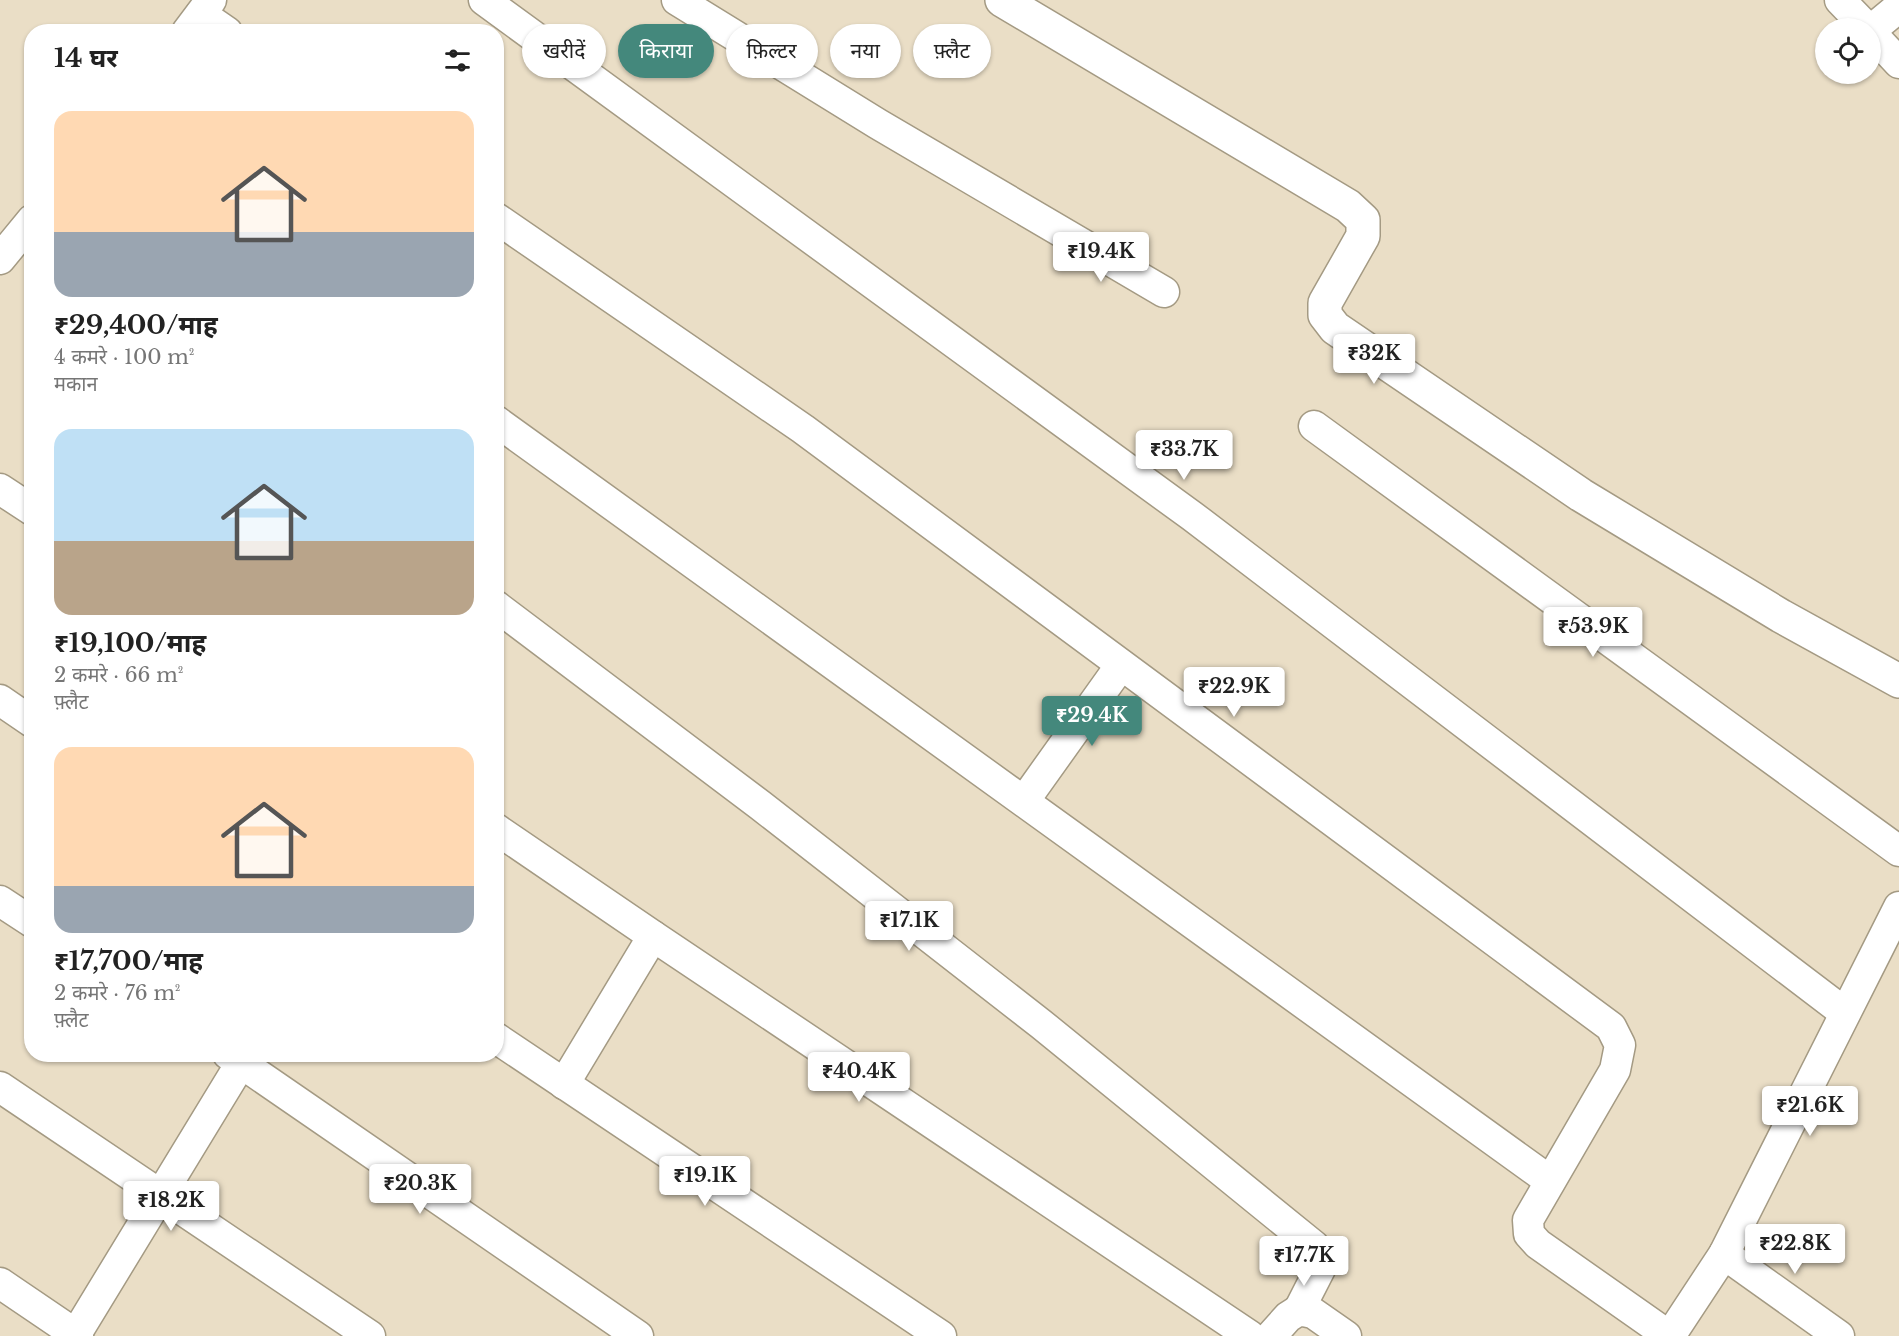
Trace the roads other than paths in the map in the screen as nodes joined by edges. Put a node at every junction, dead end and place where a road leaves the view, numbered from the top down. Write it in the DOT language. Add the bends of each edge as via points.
graph roads {
  1 [pos="484,0"];
  2 [pos="677,0"];
  3 [pos="1002,0"];
  4 [pos="1840,0"];
  5 [pos="1899,7"];
  6 [pos="200,15"];
  7 [pos="1857,18"];
  8 [pos="1881,23"];
  9 [pos="214,24"];
  10 [pos="1881,44"];
  11 [pos="1899,63"];
  12 [pos="504,224"];
  13 [pos="1164,292"];
  14 [pos="1314,426"];
  15 [pos="504,427"];
  16 [pos="0,489"];
  17 [pos="24,505"];
  18 [pos="504,612"];
  19 [pos="1121,665"];
  20 [pos="1899,681"];
  21 [pos="0,700"];
  22 [pos="24,716"];
  23 [pos="1024,801"];
  24 [pos="504,834"];
  25 [pos="1899,851"];
  26 [pos="0,901"];
  27 [pos="1899,908"];
  28 [pos="24,917"];
  29 [pos="653,936"];
  30 [pos="1845,1013"];
  31 [pos="504,1043"];
  32 [pos="233,1062"];
  33 [pos="239,1062"];
  34 [pos="564,1084"];
  35 [pos="0,1088"];
  36 [pos="1550,1181"];
  37 [pos="160,1196"];
  38 [pos="1724,1254"];
  39 [pos="0,1283"];
  40 [pos="1299,1310"];
  41 [pos="77,1335"];
  42 [pos="370,1336"];
  43 [pos="638,1336"];
  44 [pos="941,1336"];
  45 [pos="1250,1336"];
  46 [pos="1271,1336"];
  47 [pos="1346,1336"];
  48 [pos="1669,1336"];
  49 [pos="1839,1336"];
  1 -- 30 [label="street" via="1192,516"];
  2 -- 13 [label="street"];
  3 -- 20 [label="street" via="1348,206 1363,220 1363,236 1325,303 1325,315 1335,328 1581,495 1781,616"];
  4 -- 7 [label="street"];
  5 -- 8 [label="street"];
  6 -- 9 [label="street"];
  10 -- 11 [label="street"];
  12 -- 19 [label="street" via="802,429"];
  14 -- 25 [label="street"];
  15 -- 23 [label="street"];
  16 -- 17 [label="street"];
  18 -- 40 [label="street" via="1022,1009 1314,1246 1321,1256 1321,1268"];
  19 -- 23 [label="street"];
  19 -- 36 [label="street" via="1611,1027 1620,1045 1616,1070"];
  21 -- 22 [label="street"];
  23 -- 36 [label="street"];
  24 -- 29 [label="street"];
  26 -- 28 [label="street"];
  27 -- 30 [label="street"];
  29 -- 34 [label="street"];
  29 -- 45 [label="street"];
  30 -- 38 [label="street"];
  31 -- 34 [label="street"];
  32 -- 37 [label="street"];
  33 -- 43 [label="street"];
  34 -- 44 [label="street"];
  35 -- 37 [label="street"];
  36 -- 48 [label="street" via="1528,1220 1529,1234"];
  37 -- 41 [label="street"];
  37 -- 42 [label="street"];
  38 -- 48 [label="street"];
  38 -- 49 [label="street"];
  39 -- 41 [label="street"];
  40 -- 46 [label="street"];
  40 -- 47 [label="street" via="1313,1313"];
}
